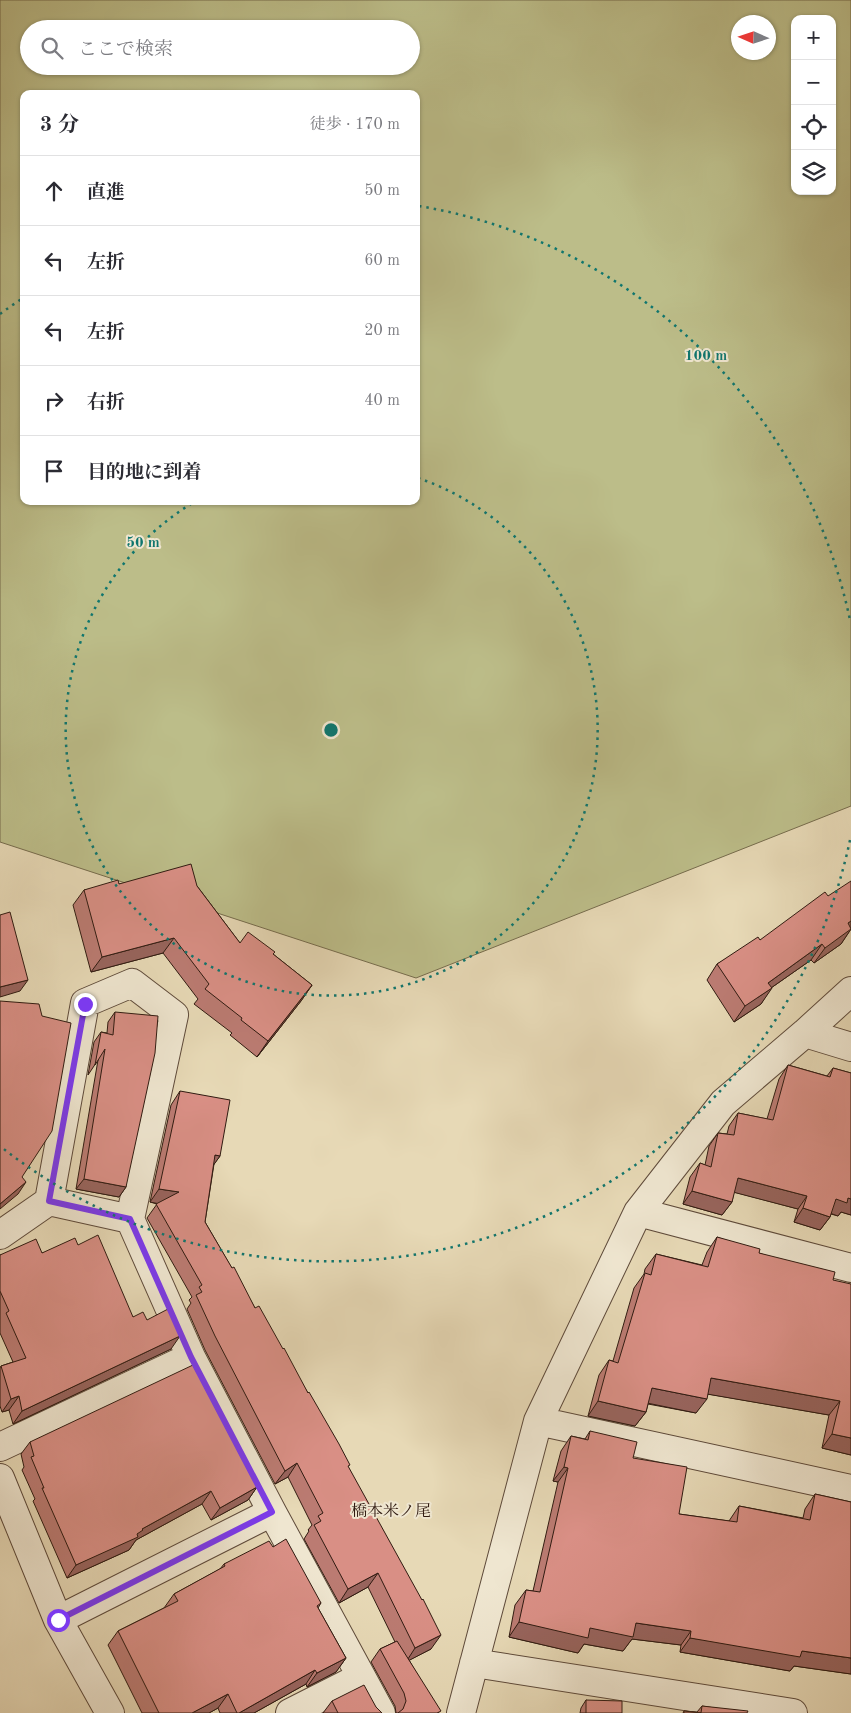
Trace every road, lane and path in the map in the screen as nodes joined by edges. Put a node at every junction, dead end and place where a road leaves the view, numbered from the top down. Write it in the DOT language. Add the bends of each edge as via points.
graph roads {
  1 [pos="851,991"];
  2 [pos="805,1033"];
  3 [pos="851,1047"];
  4 [pos="49,1201"];
  5 [pos="638,1212"];
  6 [pos="130,1219"];
  7 [pos="0,1235"];
  8 [pos="851,1268"];
  9 [pos="191,1357"];
  10 [pos="538,1421"];
  11 [pos="0,1447"];
  12 [pos="0,1478"];
  13 [pos="851,1489"];
  14 [pos="272,1512"];
  15 [pos="58,1620"];
  16 [pos="474,1662"];
  17 [pos="361,1677"];
  18 [pos="468,1709"];
  19 [pos="110,1713"];
  20 [pos="290,1713"];
  21 [pos="381,1713"];
  22 [pos="792,1713"];
  1 -- 2 [label="street"];
  2 -- 3 [label="street"];
  2 -- 5 [label="street" via="723,1102"];
  4 -- 6 [label="street"];
  4 -- 6 [label="street" via="85,1004 132,983 174,1015"];
  4 -- 7 [label="street"];
  5 -- 8 [label="street"];
  5 -- 10 [label="street"];
  6 -- 9 [label="street"];
  9 -- 11 [label="street"];
  9 -- 14 [label="street"];
  10 -- 13 [label="street"];
  10 -- 16 [label="street"];
  12 -- 15 [label="street"];
  14 -- 15 [label="street"];
  14 -- 17 [label="street"];
  15 -- 19 [label="street"];
  16 -- 18 [label="street"];
  16 -- 22 [label="street"];
  17 -- 20 [label="street"];
  17 -- 21 [label="street"];
}
